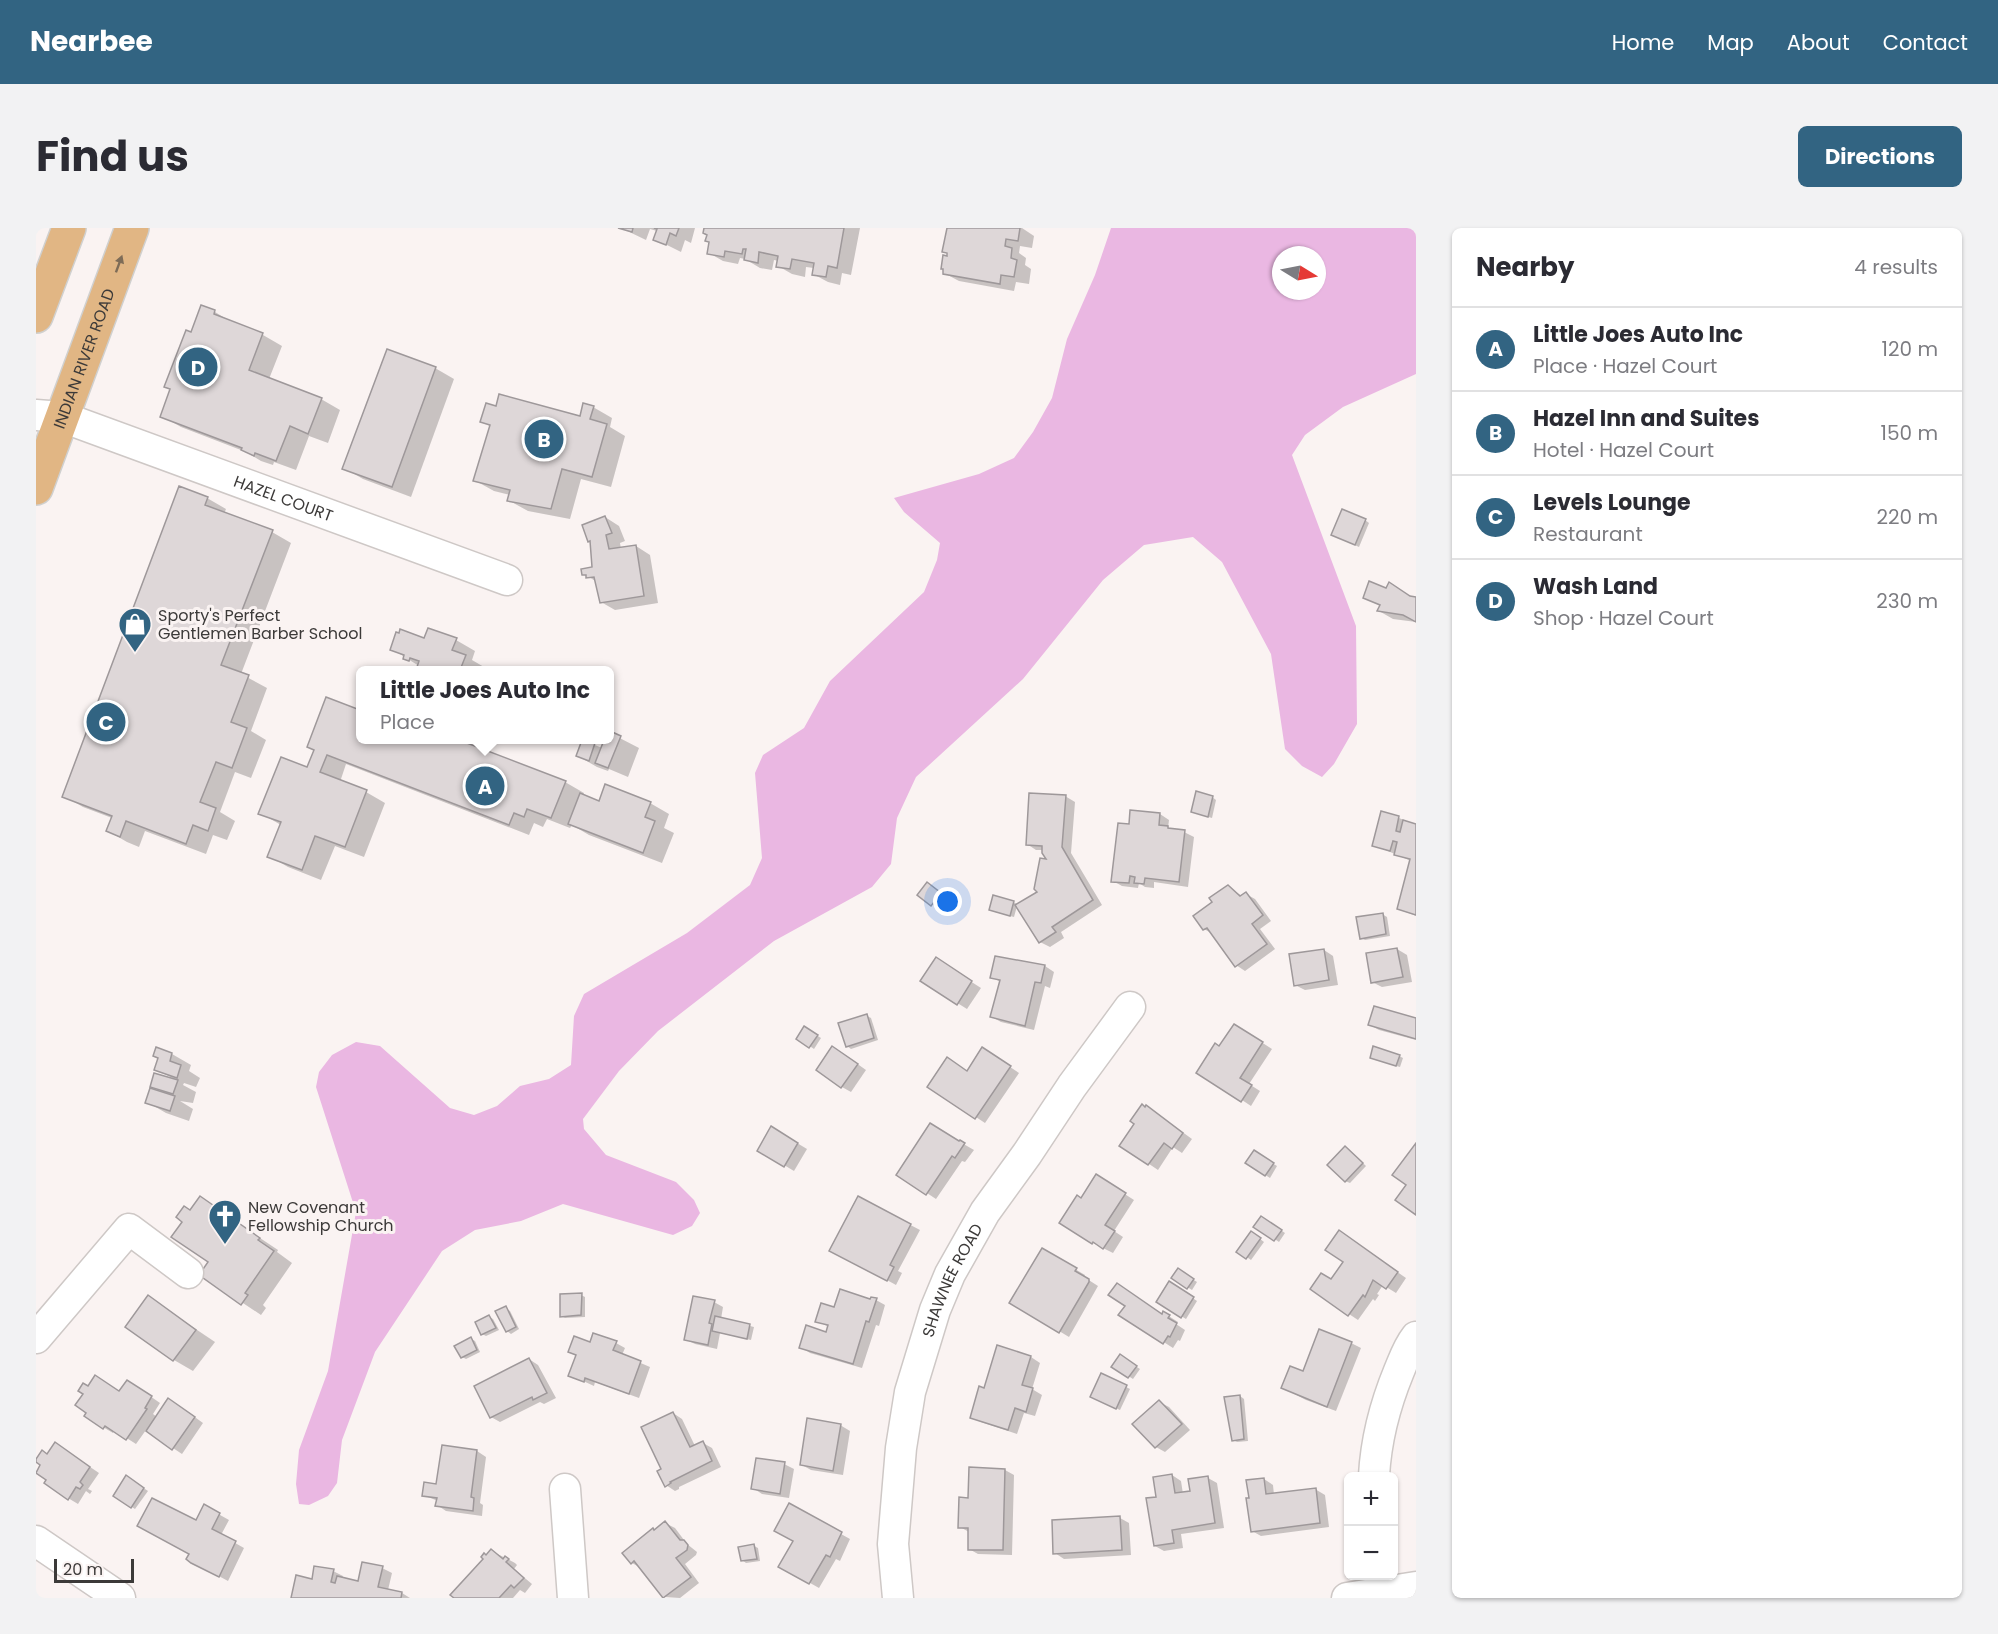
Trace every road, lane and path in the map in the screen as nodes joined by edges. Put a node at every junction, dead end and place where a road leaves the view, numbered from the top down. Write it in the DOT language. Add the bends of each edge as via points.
graph roads {
  1 [pos="69,228"];
  2 [pos="132,228"];
  3 [pos="36,316"];
  4 [pos="49,416"];
  5 [pos="36,488"];
  6 [pos="507,580"];
  7 [pos="1130,1007"];
  8 [pos="188,1273"];
  9 [pos="42,1330"];
  10 [pos="1416,1337"];
  11 [pos="1374,1472"];
  12 [pos="565,1490"];
  13 [pos="36,1540"];
  14 [pos="1416,1587"];
  15 [pos="1382,1589"];
  16 [pos="120,1598"];
  17 [pos="573,1598"];
  18 [pos="897,1598"];
  19 [pos="1347,1598"];
  1 -- 3 [label="main road"];
  4 -- 2 [label="main road, INDIAN RIVER ROAD, one-way"];
  4 -- 5 [label="main road, INDIAN RIVER ROAD"];
  4 -- 6 [label="street, HAZEL COURT"];
  7 -- 18 [label="street, SHAWNEE ROAD" via="985,1212 935,1310 910,1392 901,1448 893,1544"];
  8 -- 9 [label="street" via="129,1229"];
  10 -- 11 [label="street" via="1380,1425"];
  12 -- 17 [label="street"];
  13 -- 16 [label="street"];
  14 -- 15 [label="street"];
  15 -- 19 [label="street"];
}
